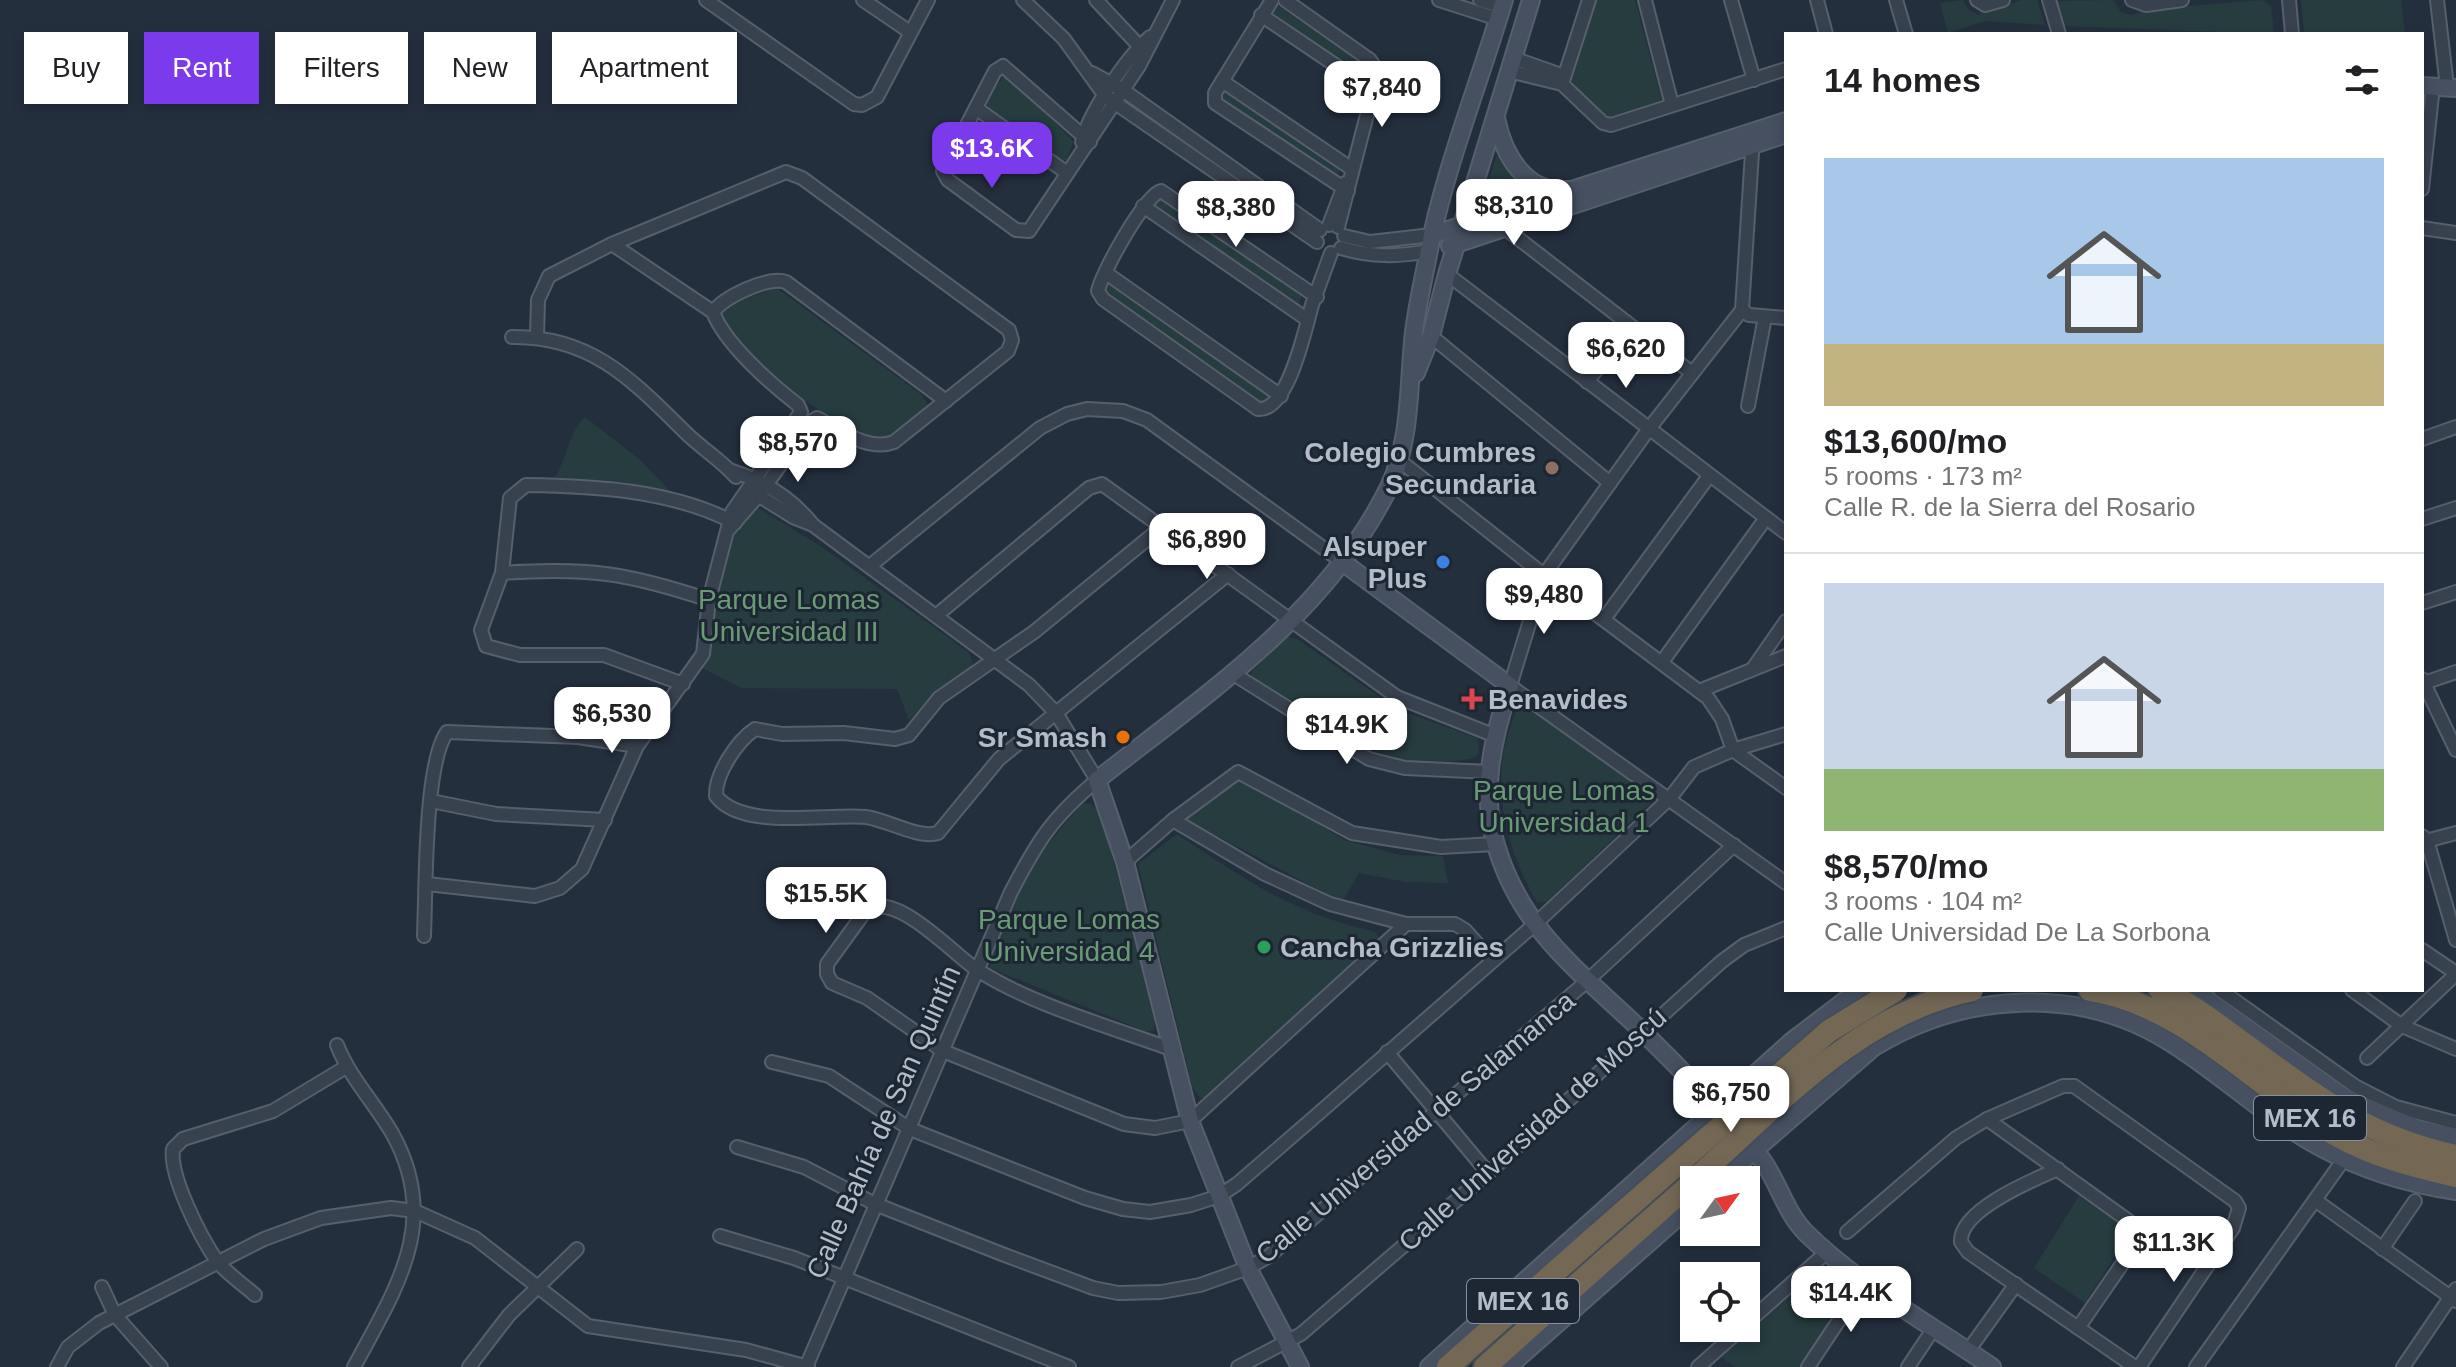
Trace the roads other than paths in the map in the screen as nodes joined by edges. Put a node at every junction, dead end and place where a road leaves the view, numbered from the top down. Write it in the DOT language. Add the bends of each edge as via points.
graph roads {
  1 [pos="706,0"];
  2 [pos="863,0"];
  3 [pos="928,0"];
  4 [pos="1023,0"];
  5 [pos="1096,0"];
  6 [pos="1173,0"];
  7 [pos="1272,0"];
  8 [pos="1285,0"];
  9 [pos="1439,0"];
  10 [pos="1480,0"];
  11 [pos="1531,0"];
  12 [pos="1589,0"];
  13 [pos="1645,0"];
  14 [pos="1731,0"];
  15 [pos="1817,0"];
  16 [pos="1896,0"];
  17 [pos="1977,0"];
  18 [pos="2003,0"];
  19 [pos="2049,0"];
  20 [pos="2182,0"];
  21 [pos="2289,0"];
  22 [pos="2437,0"];
  23 [pos="2133,1"];
  24 [pos="1501,8"];
  25 [pos="1261,15"];
  26 [pos="910,32"];
  27 [pos="1825,32"];
  28 [pos="1905,32"];
  29 [pos="2058,32"];
  30 [pos="2292,32"];
  31 [pos="1142,50"];
  32 [pos="1511,64"];
  33 [pos="1784,70"];
  34 [pos="1092,73"];
  35 [pos="1563,80"];
  36 [pos="1754,80"];
  37 [pos="1222,81"];
  38 [pos="1118,87"];
  39 [pos="2440,87"];
  40 [pos="1375,92"];
  41 [pos="1110,99"];
  42 [pos="1672,105"];
  43 [pos="976,108"];
  44 [pos="1496,117"];
  45 [pos="1784,122"];
  46 [pos="1168,123"];
  47 [pos="1784,134"];
  48 [pos="1161,135"];
  49 [pos="1753,137"];
  50 [pos="1085,143"];
  51 [pos="1067,173"];
  52 [pos="2424,178"];
  53 [pos="1348,181"];
  54 [pos="1586,194"];
  55 [pos="1143,206"];
  56 [pos="2424,228"];
  57 [pos="1506,229"];
  58 [pos="2456,233"];
  59 [pos="1458,237"];
  60 [pos="1330,239"];
  61 [pos="1430,243"];
  62 [pos="612,244"];
  63 [pos="1106,273"];
  64 [pos="1447,274"];
  65 [pos="1313,299"];
  66 [pos="1742,310"];
  67 [pos="713,312"];
  68 [pos="1765,317"];
  69 [pos="1784,318"];
  70 [pos="1308,320"];
  71 [pos="1630,326"];
  72 [pos="537,336"];
  73 [pos="1431,336"];
  74 [pos="512,337"];
  75 [pos="1692,373"];
  76 [pos="1587,382"];
  77 [pos="1411,386"];
  78 [pos="1281,396"];
  79 [pos="946,401"];
  80 [pos="1748,406"];
  81 [pos="2456,427"];
  82 [pos="1648,430"];
  83 [pos="2424,438"];
  84 [pos="1399,460"];
  85 [pos="1709,476"];
  86 [pos="1610,483"];
  87 [pos="756,487"];
  88 [pos="2456,508"];
  89 [pos="1766,518"];
  90 [pos="2424,518"];
  91 [pos="731,524"];
  92 [pos="1162,527"];
  93 [pos="1784,527"];
  94 [pos="1341,561"];
  95 [pos="871,565"];
  96 [pos="502,573"];
  97 [pos="1228,574"];
  98 [pos="1544,575"];
  99 [pos="2456,592"];
  100 [pos="709,600"];
  101 [pos="2424,602"];
  102 [pos="937,615"];
  103 [pos="1604,619"];
  104 [pos="1293,622"];
  105 [pos="1784,624"];
  106 [pos="1784,657"];
  107 [pos="995,660"];
  108 [pos="1662,662"];
  109 [pos="1754,667"];
  110 [pos="2456,672"];
  111 [pos="1232,673"];
  112 [pos="2424,681"];
  113 [pos="2424,683"];
  114 [pos="683,684"];
  115 [pos="1510,686"];
  116 [pos="1699,691"];
  117 [pos="1056,713"];
  118 [pos="1493,735"];
  119 [pos="1784,735"];
  120 [pos="637,746"];
  121 [pos="1733,750"];
  122 [pos="2456,750"];
  123 [pos="1490,772"];
  124 [pos="1097,780"];
  125 [pos="1784,787"];
  126 [pos="1670,798"];
  127 [pos="431,801"];
  128 [pos="605,820"];
  129 [pos="1173,820"];
  130 [pos="2456,833"];
  131 [pos="2424,839"];
  132 [pos="1495,844"];
  133 [pos="1734,845"];
  134 [pos="1125,862"];
  135 [pos="1784,882"];
  136 [pos="427,884"];
  137 [pos="2451,901"];
  138 [pos="1406,924"];
  139 [pos="1534,925"];
  140 [pos="1784,929"];
  141 [pos="424,936"];
  142 [pos="2456,940"];
  143 [pos="2424,951"];
  144 [pos="1491,959"];
  145 [pos="978,970"];
  146 [pos="2456,974"];
  147 [pos="1586,982"];
  148 [pos="1857,992"];
  149 [pos="1893,992"];
  150 [pos="1966,992"];
  151 [pos="2098,992"];
  152 [pos="2163,992"];
  153 [pos="2223,992"];
  154 [pos="2355,992"];
  155 [pos="2191,1008"];
  156 [pos="2402,1026"];
  157 [pos="1642,1030"];
  158 [pos="337,1045"];
  159 [pos="1171,1049"];
  160 [pos="2456,1049"];
  161 [pos="943,1051"];
  162 [pos="1387,1052"];
  163 [pos="2367,1058"];
  164 [pos="772,1062"];
  165 [pos="346,1067"];
  166 [pos="1761,1070"];
  167 [pos="1717,1108"];
  168 [pos="1438,1111"];
  169 [pos="1795,1113"];
  170 [pos="2394,1113"];
  171 [pos="1987,1119"];
  172 [pos="1190,1121"];
  173 [pos="2456,1123"];
  174 [pos="910,1129"];
  175 [pos="1691,1132"];
  176 [pos="2456,1137"];
  177 [pos="737,1147"];
  178 [pos="1754,1149"];
  179 [pos="2456,1156"];
  180 [pos="2344,1159"];
  181 [pos="1710,1166"];
  182 [pos="1722,1166"];
  183 [pos="1735,1166"];
  184 [pos="2058,1169"];
  185 [pos="1488,1173"];
  186 [pos="2456,1176"];
  187 [pos="2456,1191"];
  188 [pos="1680,1193"];
  189 [pos="1219,1196"];
  190 [pos="2315,1200"];
  191 [pos="2415,1201"];
  192 [pos="875,1204"];
  193 [pos="415,1211"];
  194 [pos="1680,1215"];
  195 [pos="1847,1232"];
  196 [pos="720,1236"];
  197 [pos="577,1249"];
  198 [pos="2382,1249"];
  199 [pos="1828,1251"];
  200 [pos="218,1262"];
  201 [pos="1248,1268"];
  202 [pos="841,1278"];
  203 [pos="1865,1281"];
  204 [pos="102,1287"];
  205 [pos="536,1287"];
  206 [pos="2019,1287"];
  207 [pos="255,1295"];
  208 [pos="2454,1295"];
  209 [pos="1760,1312"];
  210 [pos="115,1315"];
  211 [pos="1934,1328"];
  212 [pos="2078,1328"];
  213 [pos="1466,1334"];
  214 [pos="1726,1342"];
  215 [pos="1287,1343"];
  216 [pos="1972,1353"];
  217 [pos="2200,1365"];
  218 [pos="1243,1366"];
  219 [pos="57,1367"];
  220 [pos="161,1367"];
  221 [pos="354,1367"];
  222 [pos="469,1367"];
  223 [pos="806,1367"];
  224 [pos="1069,1367"];
  225 [pos="1300,1367"];
  226 [pos="1429,1367"];
  227 [pos="1442,1367"];
  228 [pos="1448,1367"];
  229 [pos="1485,1367"];
  230 [pos="1508,1367"];
  231 [pos="1698,1367"];
  232 [pos="1808,1367"];
  233 [pos="1908,1367"];
  234 [pos="1992,1367"];
  235 [pos="2137,1367"];
  236 [pos="2403,1367"];
  1 -- 26 [label="street" via="854,104 868,104 877,97"];
  2 -- 26 [label="street"];
  3 -- 26 [label="street"];
  4 -- 34 [label="street"];
  5 -- 31 [label="street"];
  6 -- 31 [label="street"];
  7 -- 25 [label="street"];
  8 -- 40 [label="street" via="1373,63 1378,72"];
  9 -- 24 [label="street"];
  10 -- 24 [label="street"];
  11 -- 32 [label="street, Calle Bahía de San Quintín"];
  12 -- 35 [label="street"];
  13 -- 42 [label="street"];
  14 -- 36 [label="street"];
  15 -- 27 [label="street"];
  16 -- 28 [label="street"];
  17 -- 18 [label="street" via="1985,5"];
  19 -- 29 [label="street"];
  20 -- 23 [label="street" via="2146,5"];
  21 -- 30 [label="street"];
  22 -- 39 [label="street"];
  24 -- 61 [label="street, Calle Bahía de San Quintín"];
  25 -- 37 [label="street"];
  25 -- 40 [label="street"];
  31 -- 38 [label="street"];
  32 -- 35 [label="street"];
  32 -- 44 [label="street, Calle Bahía de San Quintín"];
  33 -- 36 [label="street"];
  34 -- 38 [label="street"];
  34 -- 41 [label="street"];
  35 -- 42 [label="street" via="1607,125"];
  36 -- 42 [label="street"];
  37 -- 53 [label="street"];
  37 -- 53 [label="street" via="1214,96 1220,109"];
  38 -- 41 [label="street"];
  38 -- 46 [label="street"];
  39 -- 52 [label="street"];
  40 -- 53 [label="street"];
  41 -- 48 [label="street"];
  41 -- 50 [label="street"];
  43 -- 50 [label="street" via="995,71 1006,66"];
  43 -- 51 [label="street"];
  43 -- 51 [label="street" via="943,167 945,177 959,189 1025,232"];
  44 -- 54 [label="street" via="1500,139 1524,176 1541,186"];
  44 -- 59 [label="street, Calle Bahía de San Quintín"];
  45 -- 49 [label="street"];
  46 -- 48 [label="street"];
  46 -- 60 [label="street"];
  47 -- 49 [label="street"];
  48 -- 60 [label="street"];
  49 -- 54 [label="street"];
  49 -- 66 [label="street"];
  50 -- 51 [label="street"];
  53 -- 60 [label="street"];
  54 -- 57 [label="street"];
  54 -- 59 [label="street"];
  55 -- 63 [label="street"];
  55 -- 65 [label="street" via="1157,191 1169,194"];
  55 -- 70 [label="street"];
  56 -- 58 [label="street"];
  57 -- 59 [label="street"];
  57 -- 71 [label="street"];
  59 -- 61 [label="street"];
  59 -- 64 [label="street, Calle Bahía de San Quintín"];
  60 -- 61 [label="street"];
  60 -- 65 [label="street"];
  61 -- 77 [label="street, Calle Bahía de San Quintín" via="1414,331"];
  62 -- 67 [label="street"];
  62 -- 72 [label="street" via="549,276 538,300"];
  62 -- 79 [label="street" via="775,175 791,173 1009,330 1008,351"];
  63 -- 78 [label="street"];
  63 -- 78 [label="street" via="1098,287 1100,297 1245,400 1263,410"];
  64 -- 73 [label="street, Calle Bahía de San Quintín"];
  64 -- 76 [label="street"];
  65 -- 70 [label="street"];
  66 -- 68 [label="street"];
  66 -- 75 [label="street"];
  67 -- 79 [label="street" via="725,301 773,280 786,282"];
  67 -- 87 [label="street" via="753,364 801,412"];
  68 -- 69 [label="street"];
  68 -- 80 [label="street"];
  70 -- 78 [label="street"];
  71 -- 75 [label="street"];
  71 -- 76 [label="street"];
  72 -- 74 [label="street"];
  72 -- 87 [label="street" via="623,371"];
  73 -- 77 [label="street, Calle Bahía de San Quintín"];
  73 -- 86 [label="street"];
  75 -- 82 [label="street"];
  76 -- 82 [label="street"];
  77 -- 84 [label="street, Calle Bahía de San Quintín"];
  79 -- 87 [label="street" via="904,437 884,446 817,418"];
  81 -- 83 [label="street"];
  82 -- 85 [label="street"];
  82 -- 86 [label="street"];
  84 -- 94 [label="street, Calle Bahía de San Quintín"];
  84 -- 98 [label="street"];
  85 -- 89 [label="street"];
  85 -- 103 [label="street"];
  86 -- 98 [label="street"];
  87 -- 91 [label="street"];
  87 -- 95 [label="street" via="793,517"];
  88 -- 90 [label="street"];
  89 -- 93 [label="street"];
  89 -- 108 [label="street"];
  91 -- 96 [label="street" via="689,505 632,493 526,485 510,498"];
  91 -- 100 [label="street"];
  92 -- 97 [label="street"];
  92 -- 102 [label="street" via="1108,486 1096,484"];
  92 -- 107 [label="street"];
  94 -- 95 [label="street" via="1147,420 1107,409 1067,414 1040,428"];
  94 -- 104 [label="street, Calle Bahía de San Quintín"];
  94 -- 115 [label="street"];
  95 -- 102 [label="street"];
  96 -- 100 [label="street" via="598,570"];
  96 -- 114 [label="street" via="481,630 492,650 604,655"];
  97 -- 104 [label="street"];
  97 -- 117 [label="street"];
  98 -- 103 [label="street"];
  98 -- 115 [label="street"];
  99 -- 101 [label="street"];
  100 -- 114 [label="street" via="703,654"];
  102 -- 107 [label="street"];
  103 -- 108 [label="street"];
  104 -- 111 [label="street, Calle Bahía de San Quintín"];
  104 -- 118 [label="street" via="1397,697"];
  105 -- 109 [label="street"];
  106 -- 109 [label="street"];
  107 -- 117 [label="street"];
  107 -- 117 [label="street" via="939,698 913,732 902,738 755,729 741,742 716,788 721,803 734,811 786,819 867,817 935,835 999,759"];
  108 -- 116 [label="street"];
  109 -- 116 [label="street"];
  110 -- 112 [label="street"];
  111 -- 123 [label="street" via="1369,759 1405,768"];
  111 -- 124 [label="street, Calle Bahía de San Quintín"];
  113 -- 122 [label="street"];
  114 -- 120 [label="street"];
  115 -- 118 [label="street"];
  115 -- 126 [label="street"];
  116 -- 121 [label="street" via="1715,707"];
  117 -- 124 [label="street"];
  118 -- 123 [label="street"];
  119 -- 121 [label="street"];
  120 -- 127 [label="street" via="450,730 440,748"];
  120 -- 128 [label="street"];
  121 -- 125 [label="street"];
  121 -- 126 [label="street" via="1694,767"];
  123 -- 132 [label="street"];
  124 -- 134 [label="street"];
  124 -- 145 [label="street, Calle Bahía de San Quintín" via="1038,839"];
  126 -- 133 [label="street"];
  126 -- 139 [label="street"];
  127 -- 128 [label="street" via="496,814"];
  127 -- 136 [label="street"];
  128 -- 136 [label="street" via="582,869 548,893 521,896"];
  129 -- 132 [label="street" via="1241,772 1352,833 1441,847"];
  129 -- 134 [label="street"];
  129 -- 138 [label="street" via="1297,891"];
  130 -- 131 [label="street"];
  131 -- 137 [label="street"];
  132 -- 139 [label="street"];
  133 -- 135 [label="street"];
  133 -- 147 [label="street, Calle Universidad de Salamanca"];
  134 -- 159 [label="street"];
  136 -- 141 [label="street"];
  137 -- 142 [label="street"];
  138 -- 144 [label="street" via="1455,924"];
  138 -- 172 [label="street"];
  139 -- 144 [label="street"];
  139 -- 147 [label="street"];
  140 -- 157 [label="street, Calle Universidad de Moscú" via="1744,945"];
  143 -- 146 [label="street"];
  144 -- 162 [label="street"];
  145 -- 159 [label="street" via="1046,1003"];
  145 -- 161 [label="street, Calle Bahía de San Quintín"];
  145 -- 161 [label="street" via="929,930 878,905 864,913 827,964 829,979 867,998"];
  146 -- 156 [label="street"];
  147 -- 157 [label="street"];
  147 -- 168 [label="street, Calle Universidad de Salamanca"];
  148 -- 166 [label="street"];
  149 -- 228 [label="highway, MEX 16, bridge" via="1829,1031"];
  150 -- 181 [label="highway, MEX 16, bridge" via="1865,1031"];
  151 -- 155 [label="highway, MEX 16"];
  152 -- 155 [label="highway, MEX 16"];
  153 -- 170 [label="street"];
  154 -- 156 [label="street"];
  155 -- 170 [label="street" via="2344,1097"];
  155 -- 179 [label="highway, MEX 16" via="2370,1130"];
  155 -- 186 [label="highway, MEX 16" via="2321,1126 2360,1148"];
  156 -- 160 [label="street"];
  156 -- 163 [label="street"];
  157 -- 167 [label="street"];
  157 -- 185 [label="street, Calle Universidad de Moscú"];
  158 -- 165 [label="street"];
  159 -- 172 [label="street"];
  161 -- 172 [label="street" via="1124,1124 1155,1128"];
  161 -- 174 [label="street, Calle Bahía de San Quintín"];
  162 -- 168 [label="street"];
  162 -- 189 [label="street"];
  164 -- 174 [label="street" via="841,1082"];
  165 -- 193 [label="street" via="400,1148"];
  165 -- 200 [label="street" via="273,1111 175,1145 172,1160 179,1183"];
  166 -- 167 [label="street"];
  166 -- 169 [label="street" via="1775,1099"];
  167 -- 175 [label="street"];
  167 -- 178 [label="street"];
  168 -- 185 [label="street"];
  168 -- 201 [label="street, Calle Universidad de Salamanca" via="1269,1256"];
  169 -- 178 [label="street"];
  169 -- 180 [label="street" via="1900,1031 1970,1008 2011,1002 2064,1004 2127,1020 2168,1041 2315,1145"];
  170 -- 173 [label="street"];
  170 -- 176 [label="street"];
  171 -- 184 [label="street"];
  171 -- 195 [label="street" via="1956,1138"];
  171 -- 235 [label="street" via="2074,1086 2235,1201 2238,1221"];
  172 -- 189 [label="street"];
  174 -- 189 [label="street" via="1123,1209 1168,1210"];
  174 -- 192 [label="street, Calle Bahía de San Quintín"];
  175 -- 182 [label="street" via="1706,1137 1720,1152"];
  175 -- 213 [label="street"];
  177 -- 192 [label="street, Calle Universidad de Salamanca" via="818,1173"];
  178 -- 183 [label="street"];
  178 -- 199 [label="street" via="1798,1223"];
  180 -- 187 [label="street" via="2397,1179"];
  180 -- 190 [label="street"];
  184 -- 206 [label="street" via="2011,1190 1961,1232 1963,1247"];
  184 -- 212 [label="street" via="2132,1221 2139,1233"];
  185 -- 215 [label="street, Calle Universidad de Moscú"];
  188 -- 229 [label="highway, MEX 16"];
  189 -- 201 [label="street"];
  190 -- 198 [label="street"];
  190 -- 217 [label="street"];
  191 -- 198 [label="street"];
  192 -- 201 [label="street, Calle Universidad de Salamanca" via="1118,1293 1200,1285"];
  192 -- 202 [label="street, Calle Bahía de San Quintín"];
  193 -- 200 [label="street" via="366,1210 321,1218"];
  193 -- 205 [label="street" via="475,1238"];
  193 -- 221 [label="street" via="405,1269"];
  194 -- 230 [label="street"];
  196 -- 202 [label="street"];
  197 -- 205 [label="street"];
  198 -- 208 [label="street"];
  199 -- 203 [label="street"];
  199 -- 209 [label="street"];
  200 -- 207 [label="street"];
  200 -- 210 [label="street"];
  201 -- 215 [label="street"];
  202 -- 223 [label="street, Calle Bahía de San Quintín"];
  202 -- 224 [label="street"];
  203 -- 211 [label="street"];
  203 -- 232 [label="street"];
  204 -- 210 [label="street"];
  205 -- 222 [label="street"];
  205 -- 223 [label="street" via="598,1330 746,1350"];
  206 -- 212 [label="street"];
  206 -- 216 [label="street"];
  208 -- 236 [label="street"];
  210 -- 219 [label="street" via="68,1347"];
  210 -- 220 [label="street"];
  211 -- 216 [label="street"];
  211 -- 233 [label="street"];
  212 -- 235 [label="street"];
  213 -- 226 [label="street"];
  213 -- 227 [label="highway"];
  214 -- 231 [label="street"];
  215 -- 218 [label="street, Calle Universidad de Moscú"];
  215 -- 225 [label="street"];
  216 -- 234 [label="street"];
}
